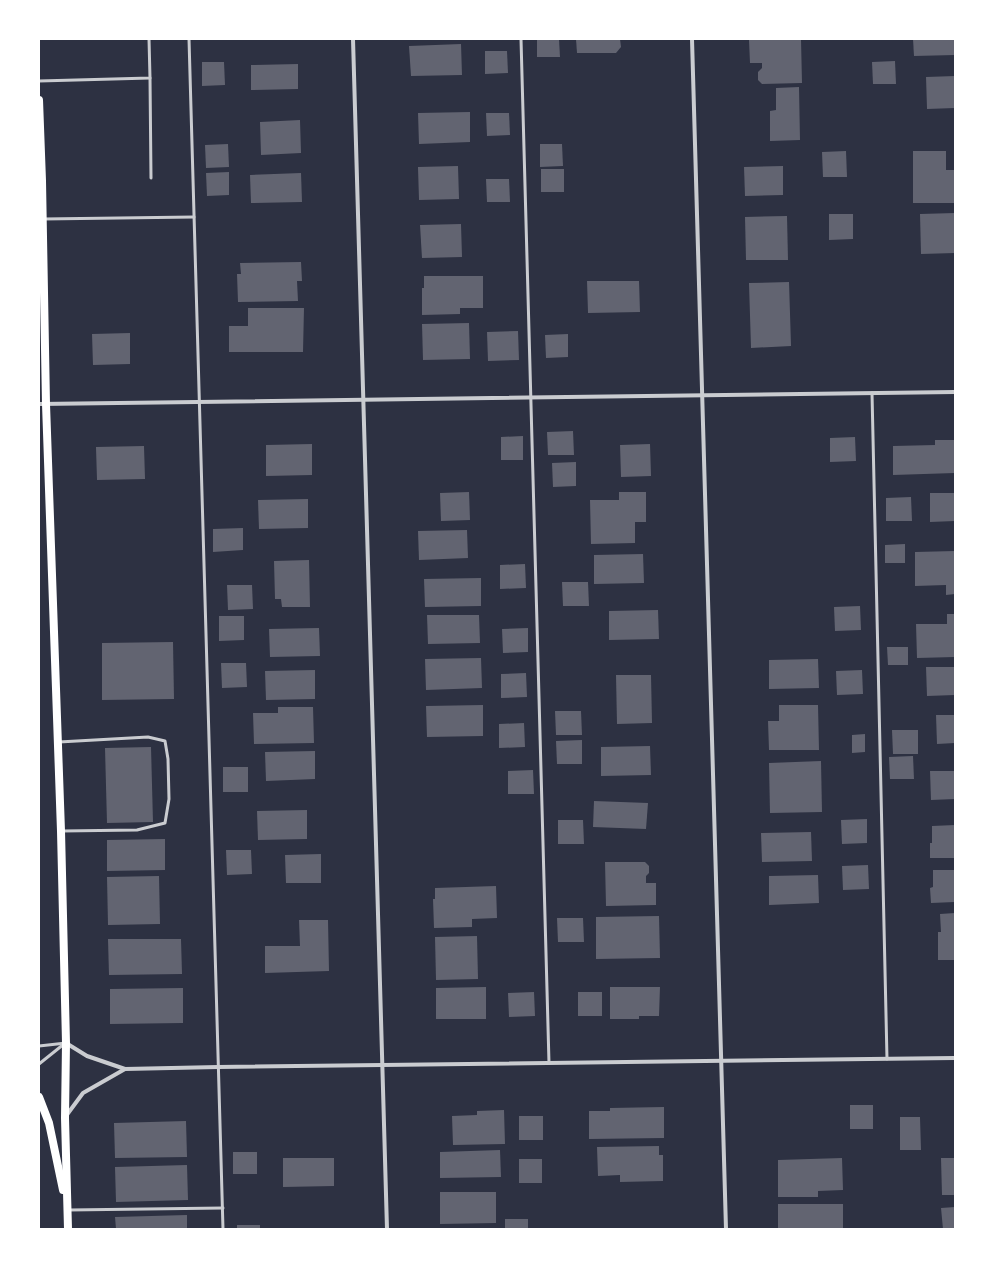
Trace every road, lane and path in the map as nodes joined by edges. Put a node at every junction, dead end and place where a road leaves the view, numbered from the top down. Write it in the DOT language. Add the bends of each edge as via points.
graph roads {
  1 [pos="149,39"];
  2 [pos="189,39"];
  3 [pos="353,39"];
  4 [pos="521,39"];
  5 [pos="692,39"];
  6 [pos="150,78"];
  7 [pos="39,81"];
  8 [pos="39,100"];
  9 [pos="151,178"];
  10 [pos="194,217"];
  11 [pos="43,219"];
  12 [pos="955,392"];
  13 [pos="872,393"];
  14 [pos="702,395"];
  15 [pos="531,398"];
  16 [pos="363,400"];
  17 [pos="199,402"];
  18 [pos="42,404"];
  19 [pos="58,742"];
  20 [pos="61,831"];
  21 [pos="66,1043"];
  22 [pos="39,1046"];
  23 [pos="955,1058"];
  24 [pos="887,1059"];
  25 [pos="721,1061"];
  26 [pos="549,1063"];
  27 [pos="39,1064"];
  28 [pos="382,1065"];
  29 [pos="218,1067"];
  30 [pos="125,1069"];
  31 [pos="39,1097"];
  32 [pos="65,1118"];
  33 [pos="222,1208"];
  34 [pos="68,1210"];
  35 [pos="68,1229"];
  36 [pos="223,1229"];
  37 [pos="387,1229"];
  38 [pos="726,1229"];
  1 -- 6 [label="lane"];
  2 -- 10 [label="lane"];
  3 -- 16 [label="street"];
  4 -- 15 [label="lane"];
  5 -- 14 [label="street"];
  6 -- 7 [label="lane"];
  6 -- 9 [label="lane"];
  8 -- 11 [label="main road"];
  10 -- 11 [label="lane"];
  10 -- 17 [label="lane"];
  11 -- 18 [label="main road"];
  12 -- 13 [label="street"];
  13 -- 14 [label="street"];
  13 -- 24 [label="lane"];
  14 -- 15 [label="street"];
  14 -- 25 [label="street"];
  15 -- 16 [label="street"];
  15 -- 26 [label="lane"];
  16 -- 17 [label="street"];
  16 -- 28 [label="street"];
  17 -- 18 [label="street"];
  17 -- 29 [label="lane"];
  18 -- 19 [label="main road"];
  19 -- 20 [label="main road"];
  19 -- 20 [label="lane" via="148,737 165,741 168,759 169,799 165,823 137,830"];
  20 -- 21 [label="main road"];
  21 -- 22 [label="lane"];
  21 -- 27 [label="lane"];
  21 -- 30 [label="street" via="87,1056"];
  21 -- 32 [label="main road"];
  23 -- 24 [label="street"];
  24 -- 25 [label="street"];
  25 -- 26 [label="street"];
  25 -- 38 [label="street"];
  26 -- 28 [label="street"];
  28 -- 29 [label="street"];
  28 -- 37 [label="street"];
  29 -- 30 [label="street"];
  29 -- 33 [label="lane"];
  30 -- 32 [label="street" via="83,1093"];
  31 -- 34 [label="main road" via="49,1122"];
  32 -- 34 [label="main road"];
  33 -- 34 [label="lane"];
  33 -- 36 [label="lane"];
  34 -- 35 [label="main road"];
}
